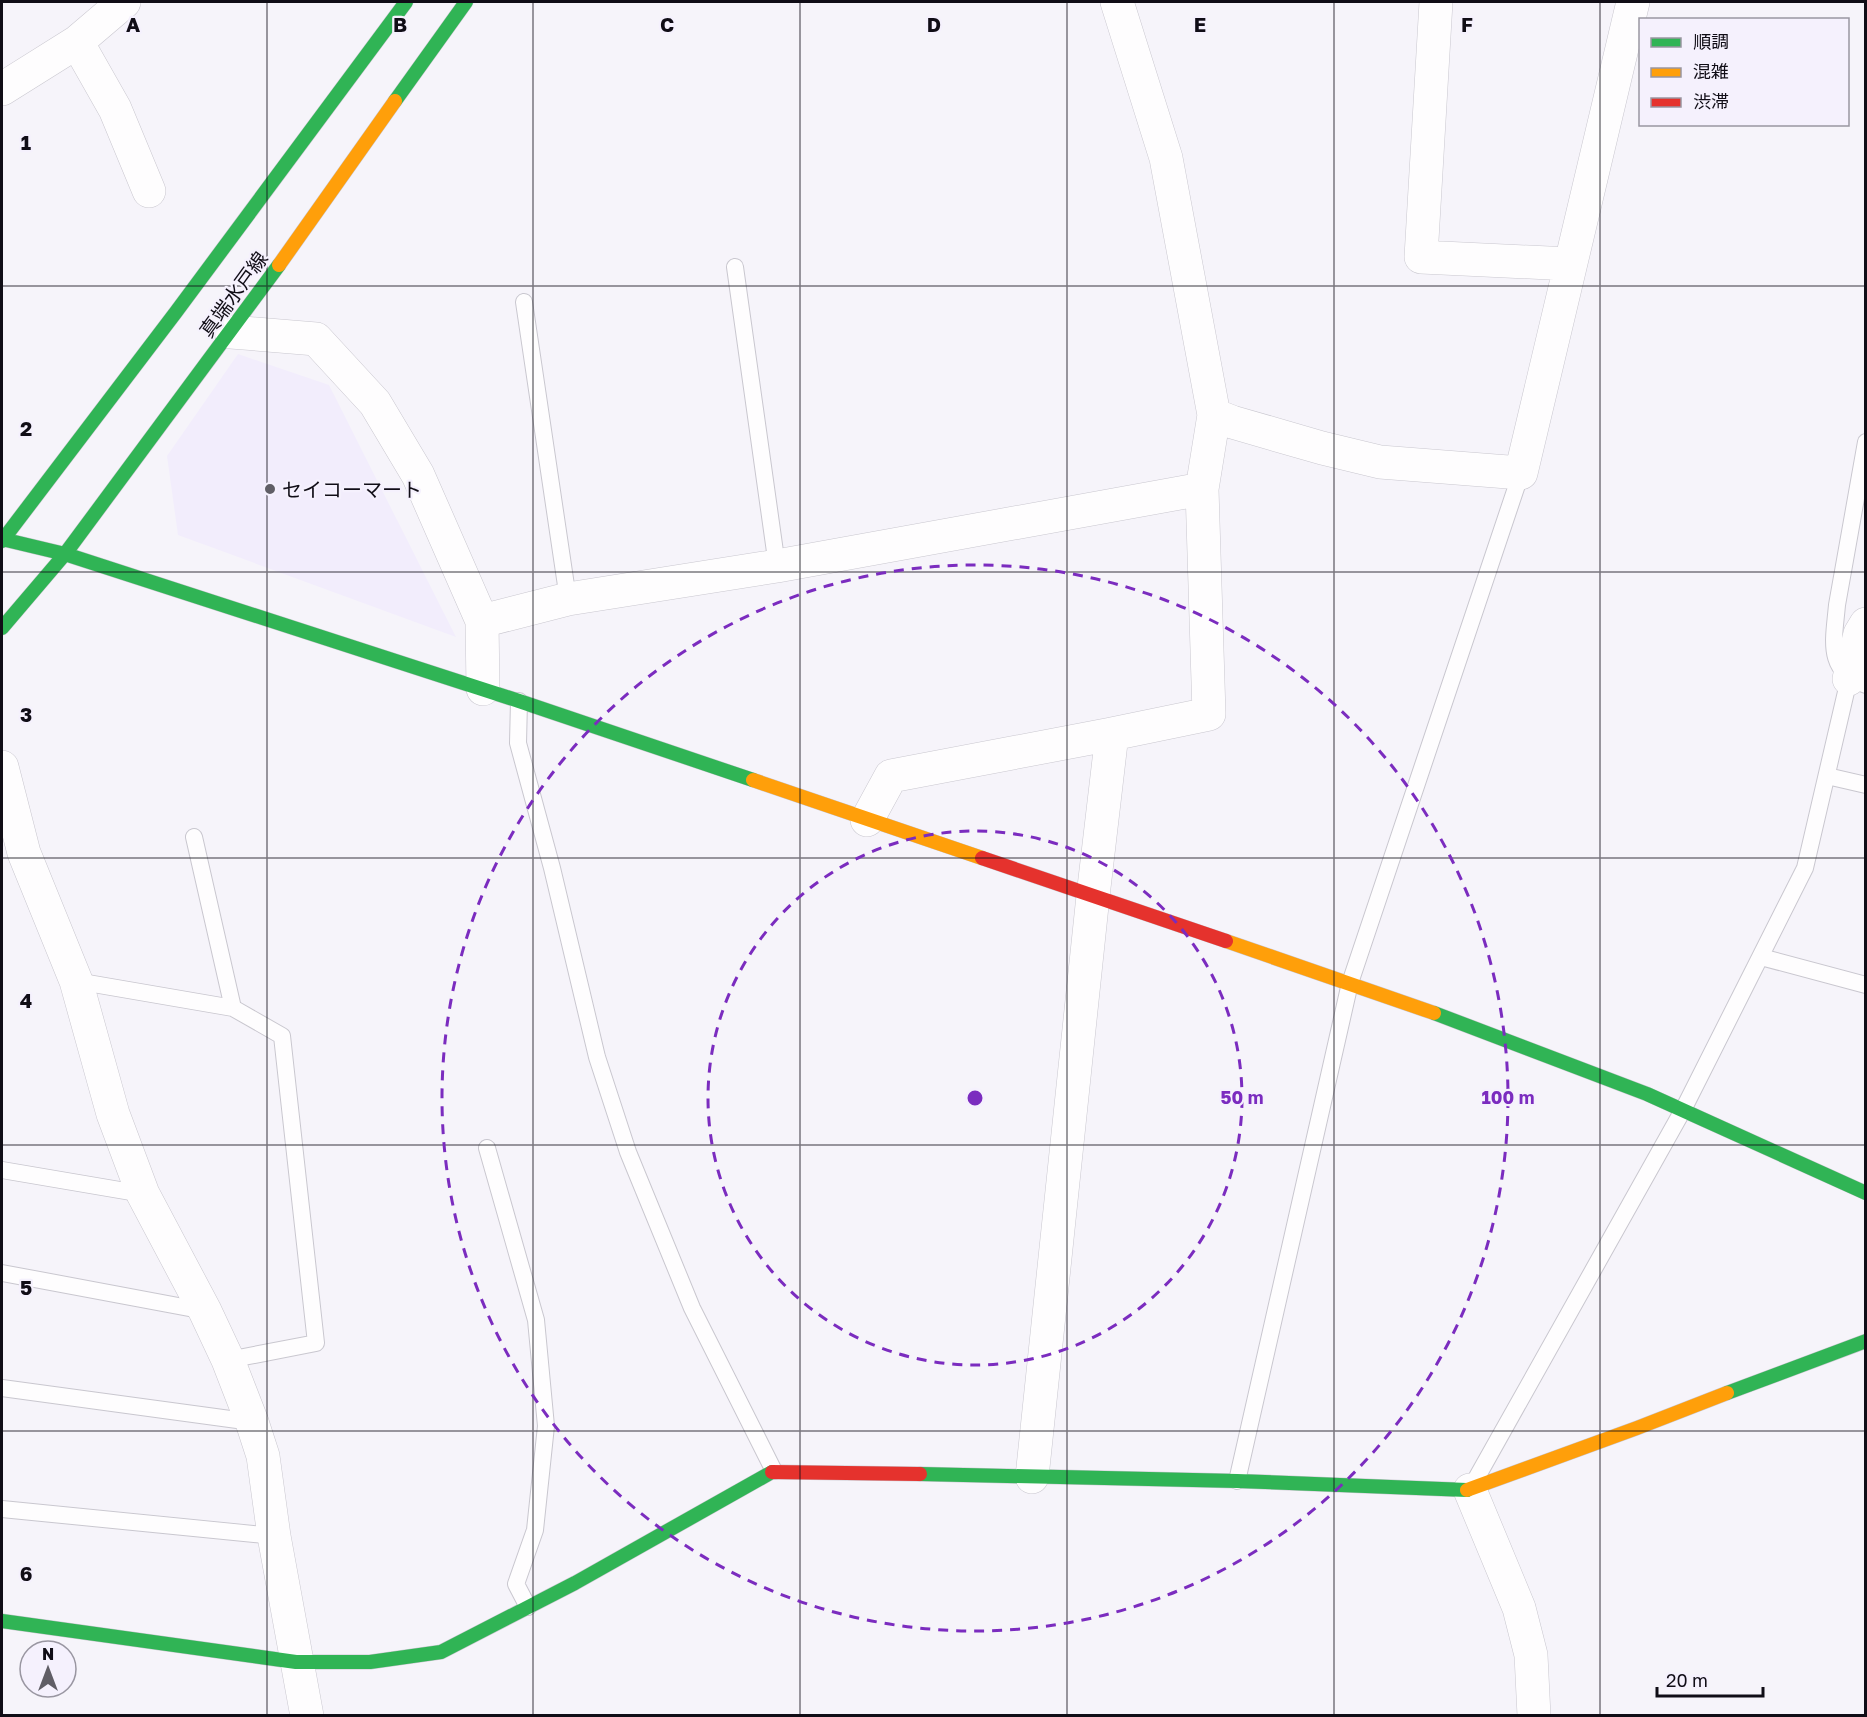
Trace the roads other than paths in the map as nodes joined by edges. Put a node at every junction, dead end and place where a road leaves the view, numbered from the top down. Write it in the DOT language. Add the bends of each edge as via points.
graph roads {
  1 [pos="124,2"];
  2 [pos="406,2"];
  3 [pos="466,2"];
  4 [pos="1118,2"];
  5 [pos="1436,2"];
  6 [pos="1634,2"];
  7 [pos="77,42"];
  8 [pos="2,89"];
  9 [pos="149,191"];
  10 [pos="1570,264"];
  11 [pos="735,267"];
  12 [pos="524,302"];
  13 [pos="231,332"];
  14 [pos="1214,415"];
  15 [pos="1866,442"];
  16 [pos="1521,473"];
  17 [pos="1202,489"];
  18 [pos="2,540"];
  19 [pos="65,554"];
  20 [pos="777,566"];
  21 [pos="568,599"];
  22 [pos="482,621"];
  23 [pos="1866,624"];
  24 [pos="2,628"];
  25 [pos="1857,682"];
  26 [pos="483,689"];
  27 [pos="519,700"];
  28 [pos="1112,734"];
  29 [pos="2,767"];
  30 [pos="1827,776"];
  31 [pos="1866,785"];
  32 [pos="867,820"];
  33 [pos="194,837"];
  34 [pos="1093,896"];
  35 [pos="1761,957"];
  36 [pos="76,981"];
  37 [pos="1350,983"];
  38 [pos="1866,986"];
  39 [pos="234,1008"];
  40 [pos="1683,1110"];
  41 [pos="487,1148"];
  42 [pos="2,1170"];
  43 [pos="1866,1193"];
  44 [pos="143,1194"];
  45 [pos="2,1273"];
  46 [pos="205,1311"];
  47 [pos="1866,1341"];
  48 [pos="228,1360"];
  49 [pos="2,1388"];
  50 [pos="252,1422"];
  51 [pos="774,1471"];
  52 [pos="1032,1477"];
  53 [pos="1237,1481"];
  54 [pos="1470,1490"];
  55 [pos="2,1509"];
  56 [pos="274,1536"];
  57 [pos="528,1607"];
  58 [pos="2,1621"];
  59 [pos="296,1662"];
  60 [pos="307,1716"];
  61 [pos="1534,1716"];
  1 -- 7 [label="street"];
  2 -- 18 [label="street, 真端水戸線"];
  3 -- 13 [label="street, 真端水戸線"];
  4 -- 14 [label="street" via="1166,158"];
  5 -- 10 [label="street" via="1421,257"];
  6 -- 10 [label="street"];
  7 -- 8 [label="street"];
  7 -- 9 [label="street" via="115,109"];
  10 -- 16 [label="street"];
  11 -- 20 [label="lane"];
  12 -- 21 [label="lane"];
  13 -- 19 [label="street, 真端水戸線"];
  13 -- 22 [label="street" via="316,339 375,403 418,475"];
  14 -- 16 [label="street" via="1380,462"];
  14 -- 17 [label="street"];
  15 -- 25 [label="lane" via="1837,605 1835,660"];
  16 -- 37 [label="lane"];
  17 -- 20 [label="street"];
  17 -- 28 [label="street" via="1209,714"];
  18 -- 19 [label="street, 真端水戸線"];
  19 -- 24 [label="street"];
  19 -- 26 [label="street"];
  20 -- 21 [label="street"];
  21 -- 22 [label="street"];
  22 -- 26 [label="street"];
  23 -- 25 [label="street" via="1860,634"];
  25 -- 30 [label="lane"];
  26 -- 27 [label="street"];
  27 -- 32 [label="street"];
  27 -- 51 [label="lane" via="518,743 600,1068 628,1152 692,1308"];
  28 -- 32 [label="street" via="891,776"];
  28 -- 34 [label="street"];
  29 -- 36 [label="street" via="24,853"];
  30 -- 31 [label="lane"];
  30 -- 35 [label="lane" via="1805,868"];
  32 -- 34 [label="street"];
  33 -- 39 [label="lane"];
  34 -- 37 [label="street"];
  34 -- 52 [label="street"];
  35 -- 38 [label="lane"];
  35 -- 40 [label="lane"];
  36 -- 39 [label="lane"];
  36 -- 44 [label="street" via="113,1114"];
  37 -- 40 [label="street" via="1498,1036"];
  37 -- 53 [label="lane"];
  39 -- 48 [label="lane" via="282,1036 316,1343"];
  40 -- 43 [label="street"];
  40 -- 54 [label="lane"];
  41 -- 57 [label="lane" via="536,1320 546,1426 535,1530 516,1584"];
  42 -- 44 [label="lane"];
  44 -- 46 [label="street"];
  45 -- 46 [label="lane"];
  46 -- 48 [label="street"];
  47 -- 54 [label="street"];
  48 -- 50 [label="street"];
  49 -- 50 [label="lane"];
  50 -- 56 [label="street" via="263,1456"];
  51 -- 52 [label="street"];
  51 -- 57 [label="street"];
  52 -- 53 [label="street"];
  53 -- 54 [label="street"];
  54 -- 61 [label="street" via="1519,1608 1531,1655"];
  55 -- 56 [label="lane"];
  56 -- 59 [label="street"];
  57 -- 59 [label="street" via="441,1652 370,1662"];
  58 -- 59 [label="street"];
  59 -- 60 [label="street"];
}
